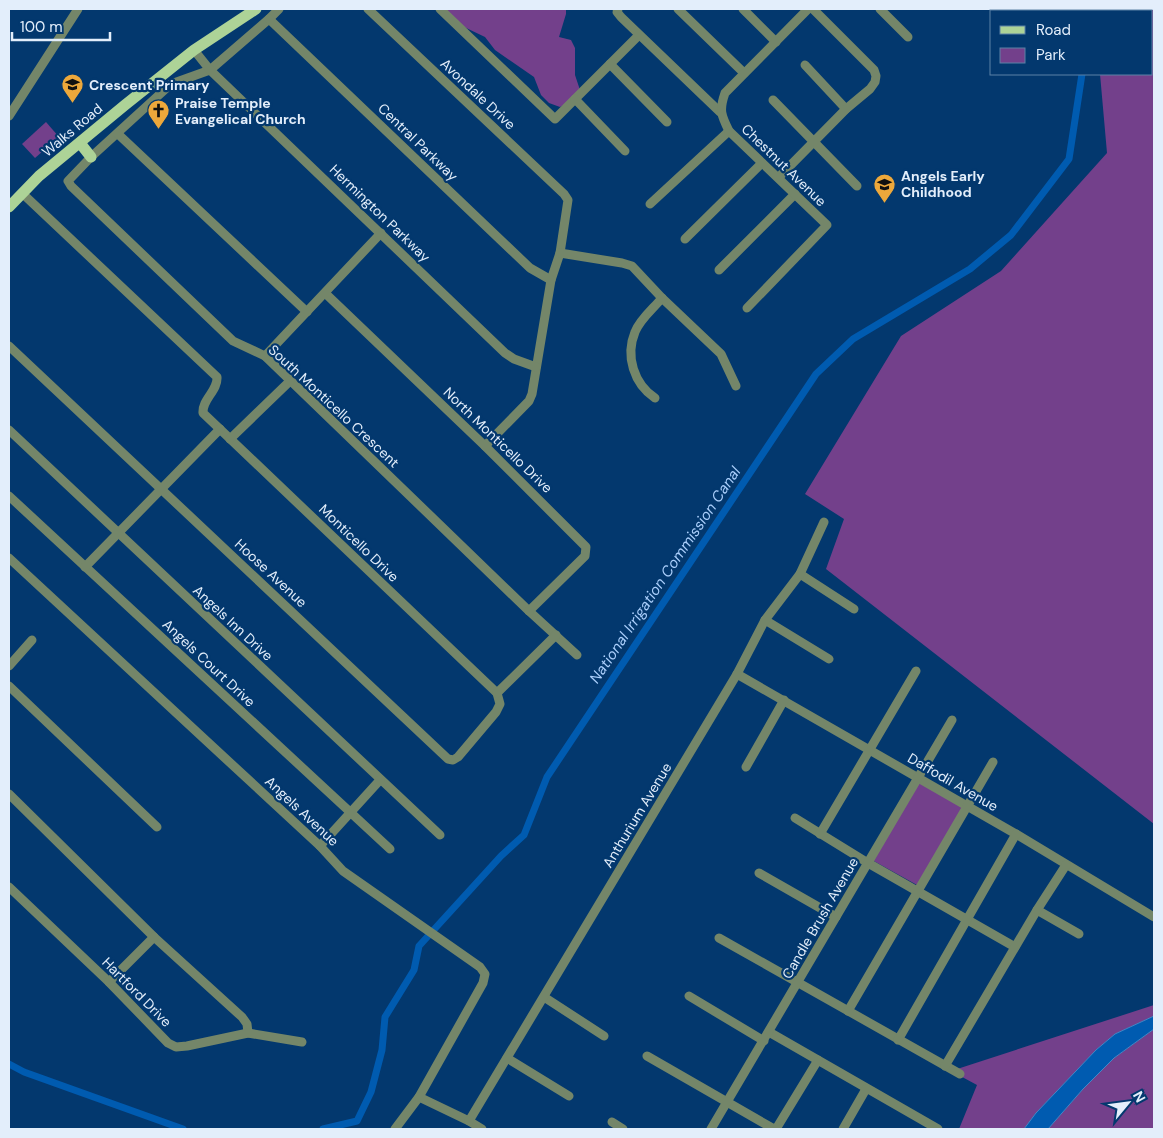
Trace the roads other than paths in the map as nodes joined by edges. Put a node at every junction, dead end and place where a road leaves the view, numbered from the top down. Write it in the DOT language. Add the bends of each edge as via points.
graph roads {
  1 [pos="78,9"];
  2 [pos="256,9"];
  3 [pos="279,9"];
  4 [pos="368,9"];
  5 [pos="440,9"];
  6 [pos="678,9"];
  7 [pos="743,9"];
  8 [pos="808,9"];
  9 [pos="813,9"];
  10 [pos="880,9"];
  11 [pos="618,11"];
  12 [pos="244,13"];
  13 [pos="269,19"];
  14 [pos="639,35"];
  15 [pos="908,37"];
  16 [pos="776,42"];
  17 [pos="194,50"];
  18 [pos="610,64"];
  19 [pos="805,65"];
  20 [pos="210,70"];
  21 [pos="744,73"];
  22 [pos="575,99"];
  23 [pos="773,100"];
  24 [pos="846,109"];
  25 [pos="720,112"];
  26 [pos="9,116"];
  27 [pos="666,122"];
  28 [pos="729,131"];
  29 [pos="118,134"];
  30 [pos="814,141"];
  31 [pos="80,143"];
  32 [pos="625,150"];
  33 [pos="91,157"];
  34 [pos="762,163"];
  35 [pos="779,177"];
  36 [pos="857,186"];
  37 [pos="23,194"];
  38 [pos="795,194"];
  39 [pos="650,204"];
  40 [pos="9,208"];
  41 [pos="381,233"];
  42 [pos="685,239"];
  43 [pos="560,253"];
  44 [pos="719,270"];
  45 [pos="551,280"];
  46 [pos="325,293"];
  47 [pos="662,298"];
  48 [pos="747,308"];
  49 [pos="307,312"];
  50 [pos="9,346"];
  51 [pos="265,356"];
  52 [pos="536,367"];
  53 [pos="290,381"];
  54 [pos="736,386"];
  55 [pos="655,398"];
  56 [pos="220,429"];
  57 [pos="9,430"];
  58 [pos="230,439"];
  59 [pos="485,446"];
  60 [pos="161,489"];
  61 [pos="9,496"];
  62 [pos="824,522"];
  63 [pos="118,533"];
  64 [pos="9,558"];
  65 [pos="85,567"];
  66 [pos="800,574"];
  67 [pos="854,609"];
  68 [pos="529,612"];
  69 [pos="766,620"];
  70 [pos="556,635"];
  71 [pos="32,640"];
  72 [pos="578,654"];
  73 [pos="828,659"];
  74 [pos="9,666"];
  75 [pos="916,671"];
  76 [pos="738,674"];
  77 [pos="9,686"];
  78 [pos="497,694"];
  79 [pos="784,700"];
  80 [pos="952,720"];
  81 [pos="871,750"];
  82 [pos="993,762"];
  83 [pos="746,767"];
  84 [pos="918,779"];
  85 [pos="380,780"];
  86 [pos="9,794"];
  87 [pos="968,807"];
  88 [pos="350,812"];
  89 [pos="795,818"];
  90 [pos="157,827"];
  91 [pos="820,834"];
  92 [pos="1016,834"];
  93 [pos="440,835"];
  94 [pos="320,846"];
  95 [pos="390,849"];
  96 [pos="868,863"];
  97 [pos="1066,865"];
  98 [pos="759,873"];
  99 [pos="9,887"];
  100 [pos="918,891"];
  101 [pos="1037,910"];
  102 [pos="836,917"];
  103 [pos="1154,917"];
  104 [pos="966,920"];
  105 [pos="1080,934"];
  106 [pos="154,937"];
  107 [pos="719,938"];
  108 [pos="1015,947"];
  109 [pos="109,982"];
  110 [pos="798,984"];
  111 [pos="688,996"];
  112 [pos="544,997"];
  113 [pos="848,1011"];
  114 [pos="769,1032"];
  115 [pos="248,1033"];
  116 [pos="604,1036"];
  117 [pos="898,1040"];
  118 [pos="764,1041"];
  119 [pos="302,1042"];
  120 [pos="647,1056"];
  121 [pos="507,1058"];
  122 [pos="818,1060"];
  123 [pos="945,1066"];
  124 [pos="960,1074"];
  125 [pos="866,1089"];
  126 [pos="569,1096"];
  127 [pos="419,1097"];
  128 [pos="727,1102"];
  129 [pos="469,1121"];
  130 [pos="612,1122"];
  131 [pos="395,1129"];
  132 [pos="482,1129"];
  133 [pos="624,1129"];
  134 [pos="711,1129"];
  135 [pos="775,1129"];
  136 [pos="843,1129"];
  137 [pos="938,1129"];
  1 -- 26 [label="street"];
  2 -- 12 [label="main road, Walks Road"];
  3 -- 13 [label="street"];
  4 -- 43 [label="street, Avondale Drive" via="564,194 568,200"];
  5 -- 22 [label="street" via="555,119"];
  6 -- 21 [label="street"];
  7 -- 16 [label="street"];
  8 -- 16 [label="street"];
  9 -- 24 [label="street" via="874,70 876,76 870,89"];
  10 -- 15 [label="street"];
  11 -- 14 [label="street"];
  12 -- 17 [label="main road, Walks Road"];
  13 -- 20 [label="street"];
  13 -- 45 [label="street, Central Parkway" via="530,268"];
  14 -- 18 [label="street"];
  14 -- 25 [label="street"];
  16 -- 21 [label="street"];
  17 -- 20 [label="street, Hermington Parkway"];
  17 -- 31 [label="main road, Walks Road"];
  18 -- 22 [label="street"];
  18 -- 27 [label="street"];
  19 -- 24 [label="street"];
  20 -- 29 [label="street" via="171,84"];
  20 -- 41 [label="street, Hermington Parkway"];
  21 -- 25 [label="street" via="725,93"];
  22 -- 32 [label="street"];
  23 -- 30 [label="street"];
  24 -- 30 [label="street"];
  25 -- 28 [label="street, Chestnut Avenue"];
  28 -- 34 [label="street, Chestnut Avenue"];
  28 -- 39 [label="street"];
  29 -- 33 [label="street"];
  29 -- 49 [label="street"];
  30 -- 35 [label="street"];
  30 -- 36 [label="street"];
  31 -- 33 [label="main road"];
  31 -- 37 [label="main road, Walks Road"];
  33 -- 51 [label="street, South Monticello Crescent" via="68,181 71,186 233,341"];
  34 -- 35 [label="street, Chestnut Avenue"];
  34 -- 42 [label="street"];
  35 -- 38 [label="street, Chestnut Avenue"];
  37 -- 40 [label="main road, Walks Road"];
  37 -- 56 [label="street, Monticello Drive" via="217,377 218,383 202,406 203,412"];
  38 -- 44 [label="street"];
  38 -- 48 [label="street, Chestnut Avenue" via="827,225"];
  41 -- 46 [label="street"];
  41 -- 52 [label="street, Hermington Parkway" via="505,353"];
  43 -- 45 [label="street"];
  43 -- 47 [label="street" via="632,266"];
  45 -- 52 [label="street"];
  46 -- 49 [label="street"];
  46 -- 59 [label="street, North Monticello Drive"];
  47 -- 54 [label="street" via="721,354"];
  47 -- 55 [label="street" via="635,333 632,351 637,380 645,392"];
  49 -- 51 [label="street"];
  50 -- 60 [label="street, Hoose Avenue"];
  51 -- 53 [label="street, South Monticello Crescent"];
  52 -- 59 [label="street" via="529,401"];
  53 -- 58 [label="street"];
  53 -- 68 [label="street, South Monticello Crescent"];
  56 -- 58 [label="street, Monticello Drive"];
  56 -- 60 [label="street"];
  57 -- 63 [label="street, Angels Inn Drive"];
  58 -- 78 [label="street, Monticello Drive"];
  59 -- 68 [label="street, North Monticello Drive" via="586,547 584,556"];
  60 -- 63 [label="street"];
  60 -- 78 [label="street, Hoose Avenue" via="448,759 458,757 496,712 500,704"];
  61 -- 65 [label="street, Angels Court Drive"];
  62 -- 66 [label="street, Anthurium Avenue"];
  63 -- 65 [label="street"];
  63 -- 85 [label="street, Angels Inn Drive"];
  64 -- 94 [label="street, Angels Avenue"];
  65 -- 88 [label="street, Angels Court Drive"];
  66 -- 67 [label="street"];
  66 -- 69 [label="street, Anthurium Avenue"];
  68 -- 70 [label="street, South Monticello Crescent"];
  69 -- 73 [label="street"];
  69 -- 76 [label="street, Anthurium Avenue"];
  70 -- 72 [label="street, South Monticello Crescent"];
  70 -- 78 [label="street"];
  71 -- 74 [label="street"];
  75 -- 81 [label="street"];
  76 -- 79 [label="street, Daffodil Avenue"];
  76 -- 112 [label="street, Anthurium Avenue"];
  77 -- 90 [label="street"];
  79 -- 81 [label="street, Daffodil Avenue"];
  79 -- 83 [label="street"];
  80 -- 84 [label="street, Candle Brush Avenue"];
  81 -- 84 [label="street, Daffodil Avenue"];
  81 -- 91 [label="street"];
  82 -- 87 [label="street"];
  84 -- 87 [label="street, Daffodil Avenue"];
  84 -- 96 [label="street, Candle Brush Avenue"];
  85 -- 88 [label="street"];
  85 -- 93 [label="street, Angels Inn Drive"];
  86 -- 106 [label="street"];
  87 -- 92 [label="street, Daffodil Avenue"];
  87 -- 100 [label="street"];
  88 -- 94 [label="street"];
  88 -- 95 [label="street, Angels Court Drive"];
  89 -- 91 [label="street"];
  91 -- 96 [label="street"];
  92 -- 97 [label="street, Daffodil Avenue"];
  92 -- 104 [label="street"];
  94 -- 127 [label="street, Angels Avenue" via="344,871 480,967 485,974"];
  96 -- 100 [label="street"];
  96 -- 102 [label="street, Candle Brush Avenue"];
  97 -- 101 [label="street"];
  97 -- 103 [label="street, Daffodil Avenue"];
  98 -- 102 [label="street"];
  99 -- 109 [label="street, Hartford Drive"];
  100 -- 104 [label="street"];
  100 -- 113 [label="street"];
  101 -- 105 [label="street"];
  101 -- 108 [label="street"];
  102 -- 110 [label="street, Candle Brush Avenue"];
  104 -- 108 [label="street"];
  104 -- 117 [label="street"];
  106 -- 109 [label="street"];
  106 -- 115 [label="street" via="242,1017"];
  107 -- 110 [label="street"];
  108 -- 123 [label="street"];
  109 -- 115 [label="street, Hartford Drive" via="168,1042 176,1046"];
  110 -- 113 [label="street"];
  110 -- 114 [label="street, Candle Brush Avenue"];
  111 -- 118 [label="street"];
  112 -- 116 [label="street"];
  112 -- 121 [label="street, Anthurium Avenue"];
  113 -- 117 [label="street"];
  114 -- 118 [label="street, Candle Brush Avenue"];
  114 -- 122 [label="street"];
  115 -- 119 [label="street, Hartford Drive"];
  117 -- 123 [label="street"];
  118 -- 128 [label="street, Candle Brush Avenue"];
  120 -- 128 [label="street"];
  121 -- 126 [label="street"];
  121 -- 129 [label="street, Anthurium Avenue"];
  122 -- 125 [label="street"];
  122 -- 135 [label="street"];
  123 -- 124 [label="street"];
  125 -- 136 [label="street"];
  125 -- 137 [label="street"];
  127 -- 129 [label="street"];
  127 -- 131 [label="street"];
  128 -- 134 [label="street, Candle Brush Avenue"];
  128 -- 135 [label="street"];
  129 -- 132 [label="street"];
  130 -- 133 [label="street"];
}
